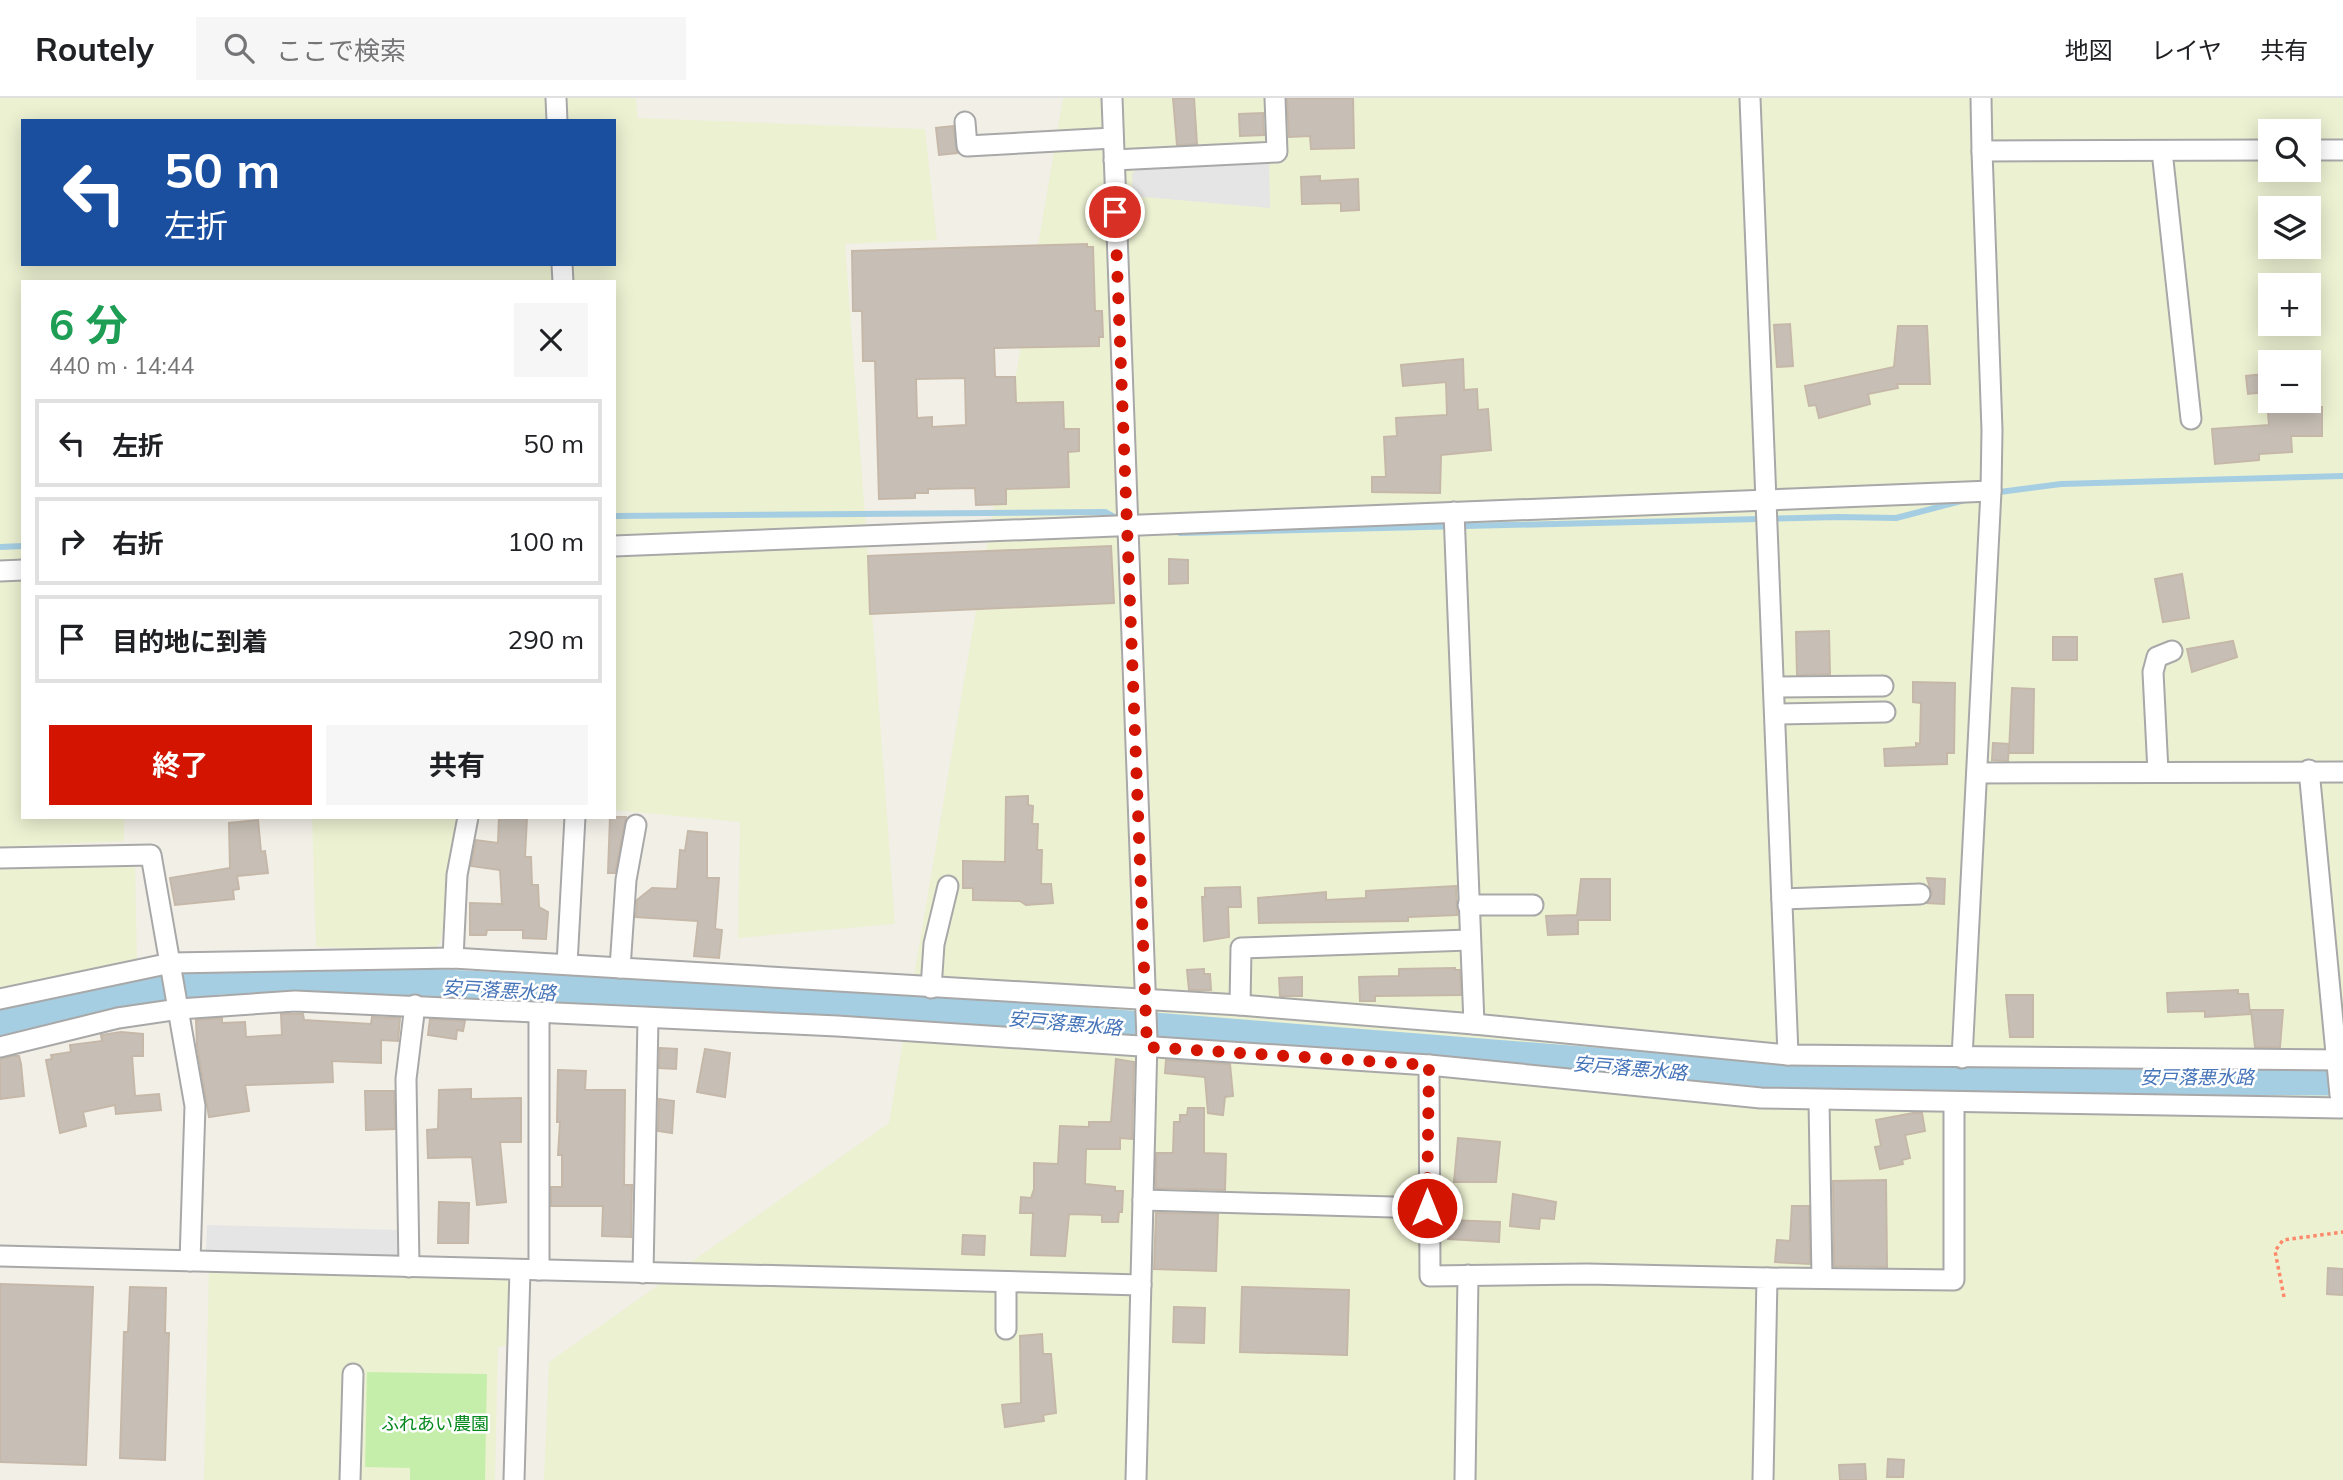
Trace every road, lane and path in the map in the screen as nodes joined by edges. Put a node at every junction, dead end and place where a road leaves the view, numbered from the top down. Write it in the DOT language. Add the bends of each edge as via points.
graph roads {
  1 [pos="556,98"];
  2 [pos="1112,98"];
  3 [pos="1275,98"];
  4 [pos="1750,98"];
  5 [pos="1981,98"];
  6 [pos="557,119"];
  7 [pos="965,122"];
  8 [pos="1113,138"];
  9 [pos="2258,150"];
  10 [pos="2321,150"];
  11 [pos="2343,150"];
  12 [pos="1982,151"];
  13 [pos="2162,151"];
  14 [pos="1114,160"];
  15 [pos="2191,419"];
  16 [pos="1991,491"];
  17 [pos="1766,501"];
  18 [pos="1454,512"];
  19 [pos="1127,527"];
  20 [pos="616,546"];
  21 [pos="21,570"];
  22 [pos="0,571"];
  23 [pos="2172,651"];
  24 [pos="1883,686"];
  25 [pos="1773,687"];
  26 [pos="1885,712"];
  27 [pos="1774,714"];
  28 [pos="2309,770"];
  29 [pos="2158,772"];
  30 [pos="2343,772"];
  31 [pos="1977,773"];
  32 [pos="468,819"];
  33 [pos="575,819"];
  34 [pos="636,825"];
  35 [pos="0,858"];
  36 [pos="948,886"];
  37 [pos="1920,894"];
  38 [pos="1782,899"];
  39 [pos="1468,905"];
  40 [pos="1533,905"];
  41 [pos="1469,940"];
  42 [pos="453,958"];
  43 [pos="567,964"];
  44 [pos="172,967"];
  45 [pos="620,968"];
  46 [pos="931,988"];
  47 [pos="0,999"];
  48 [pos="178,1005"];
  49 [pos="415,1005"];
  50 [pos="1240,1005"];
  51 [pos="1146,1006"];
  52 [pos="539,1012"];
  53 [pos="648,1019"];
  54 [pos="1474,1024"];
  55 [pos="1147,1043"];
  56 [pos="0,1047"];
  57 [pos="1788,1055"];
  58 [pos="1962,1058"];
  59 [pos="2340,1062"];
  60 [pos="1429,1065"];
  61 [pos="1819,1100"];
  62 [pos="1954,1104"];
  63 [pos="1143,1200"];
  64 [pos="1427,1208"];
  65 [pos="2343,1232"];
  66 [pos="0,1256"];
  67 [pos="190,1261"];
  68 [pos="409,1267"];
  69 [pos="530,1270"];
  70 [pos="643,1273"];
  71 [pos="1468,1275"];
  72 [pos="1767,1278"];
  73 [pos="1822,1278"];
  74 [pos="1006,1282"];
  75 [pos="1141,1285"];
  76 [pos="2284,1297"];
  77 [pos="1006,1329"];
  78 [pos="353,1374"];
  79 [pos="349,1480"];
  80 [pos="514,1480"];
  81 [pos="1136,1480"];
  82 [pos="1465,1480"];
  83 [pos="1763,1480"];
  1 -- 6 [label="street"];
  2 -- 8 [label="street"];
  3 -- 14 [label="street" via="1277,152"];
  4 -- 17 [label="street"];
  5 -- 12 [label="street"];
  7 -- 8 [label="street" via="967,146"];
  8 -- 14 [label="street"];
  9 -- 13 [label="street"];
  10 -- 11 [label="street"];
  12 -- 13 [label="street"];
  12 -- 16 [label="street"];
  13 -- 15 [label="street"];
  14 -- 19 [label="street"];
  16 -- 17 [label="street"];
  16 -- 31 [label="street"];
  17 -- 18 [label="street"];
  17 -- 25 [label="street"];
  18 -- 19 [label="street"];
  18 -- 39 [label="street"];
  19 -- 20 [label="street"];
  19 -- 51 [label="street"];
  21 -- 22 [label="street"];
  23 -- 29 [label="street" via="2157,657 2153,672"];
  24 -- 25 [label="street"];
  25 -- 27 [label="street"];
  26 -- 27 [label="street"];
  27 -- 38 [label="street"];
  28 -- 29 [label="street"];
  28 -- 30 [label="street"];
  28 -- 59 [label="street"];
  29 -- 31 [label="street"];
  31 -- 58 [label="street"];
  32 -- 42 [label="street" via="457,875"];
  33 -- 43 [label="street"];
  34 -- 45 [label="street" via="626,880"];
  35 -- 44 [label="street" via="151,855"];
  36 -- 46 [label="street" via="934,944"];
  37 -- 38 [label="street"];
  38 -- 57 [label="street"];
  39 -- 40 [label="street"];
  39 -- 41 [label="street"];
  41 -- 50 [label="street" via="1241,947"];
  41 -- 54 [label="street"];
  42 -- 43 [label="street"];
  42 -- 44 [label="street"];
  43 -- 45 [label="street"];
  44 -- 47 [label="street"];
  44 -- 48 [label="street"];
  45 -- 46 [label="street"];
  46 -- 51 [label="street"];
  48 -- 49 [label="street" via="295,1001"];
  48 -- 56 [label="street"];
  48 -- 67 [label="street" via="195,1106"];
  49 -- 52 [label="street"];
  49 -- 68 [label="street" via="406,1079"];
  50 -- 51 [label="street"];
  50 -- 54 [label="street"];
  51 -- 55 [label="street"];
  52 -- 53 [label="street"];
  52 -- 69 [label="street"];
  53 -- 55 [label="street"];
  53 -- 70 [label="street"];
  54 -- 57 [label="street"];
  55 -- 60 [label="street"];
  55 -- 63 [label="street"];
  57 -- 58 [label="street"];
  58 -- 59 [label="street"];
  59 -- 62 [label="street" via="2341,1101"];
  60 -- 61 [label="street"];
  60 -- 64 [label="street"];
  61 -- 62 [label="street"];
  61 -- 73 [label="street"];
  62 -- 73 [label="street" via="1954,1280"];
  63 -- 64 [label="street"];
  63 -- 75 [label="street"];
  64 -- 71 [label="street" via="1430,1276"];
  65 -- 76 [label="path" via="2283,1240 2275,1251"];
  66 -- 67 [label="street"];
  67 -- 68 [label="street"];
  68 -- 69 [label="street"];
  69 -- 70 [label="street"];
  69 -- 80 [label="street"];
  70 -- 74 [label="street"];
  71 -- 72 [label="street"];
  71 -- 82 [label="street"];
  72 -- 73 [label="street"];
  72 -- 83 [label="street"];
  74 -- 75 [label="street"];
  74 -- 77 [label="street"];
  75 -- 81 [label="street"];
  78 -- 79 [label="street"];
}
